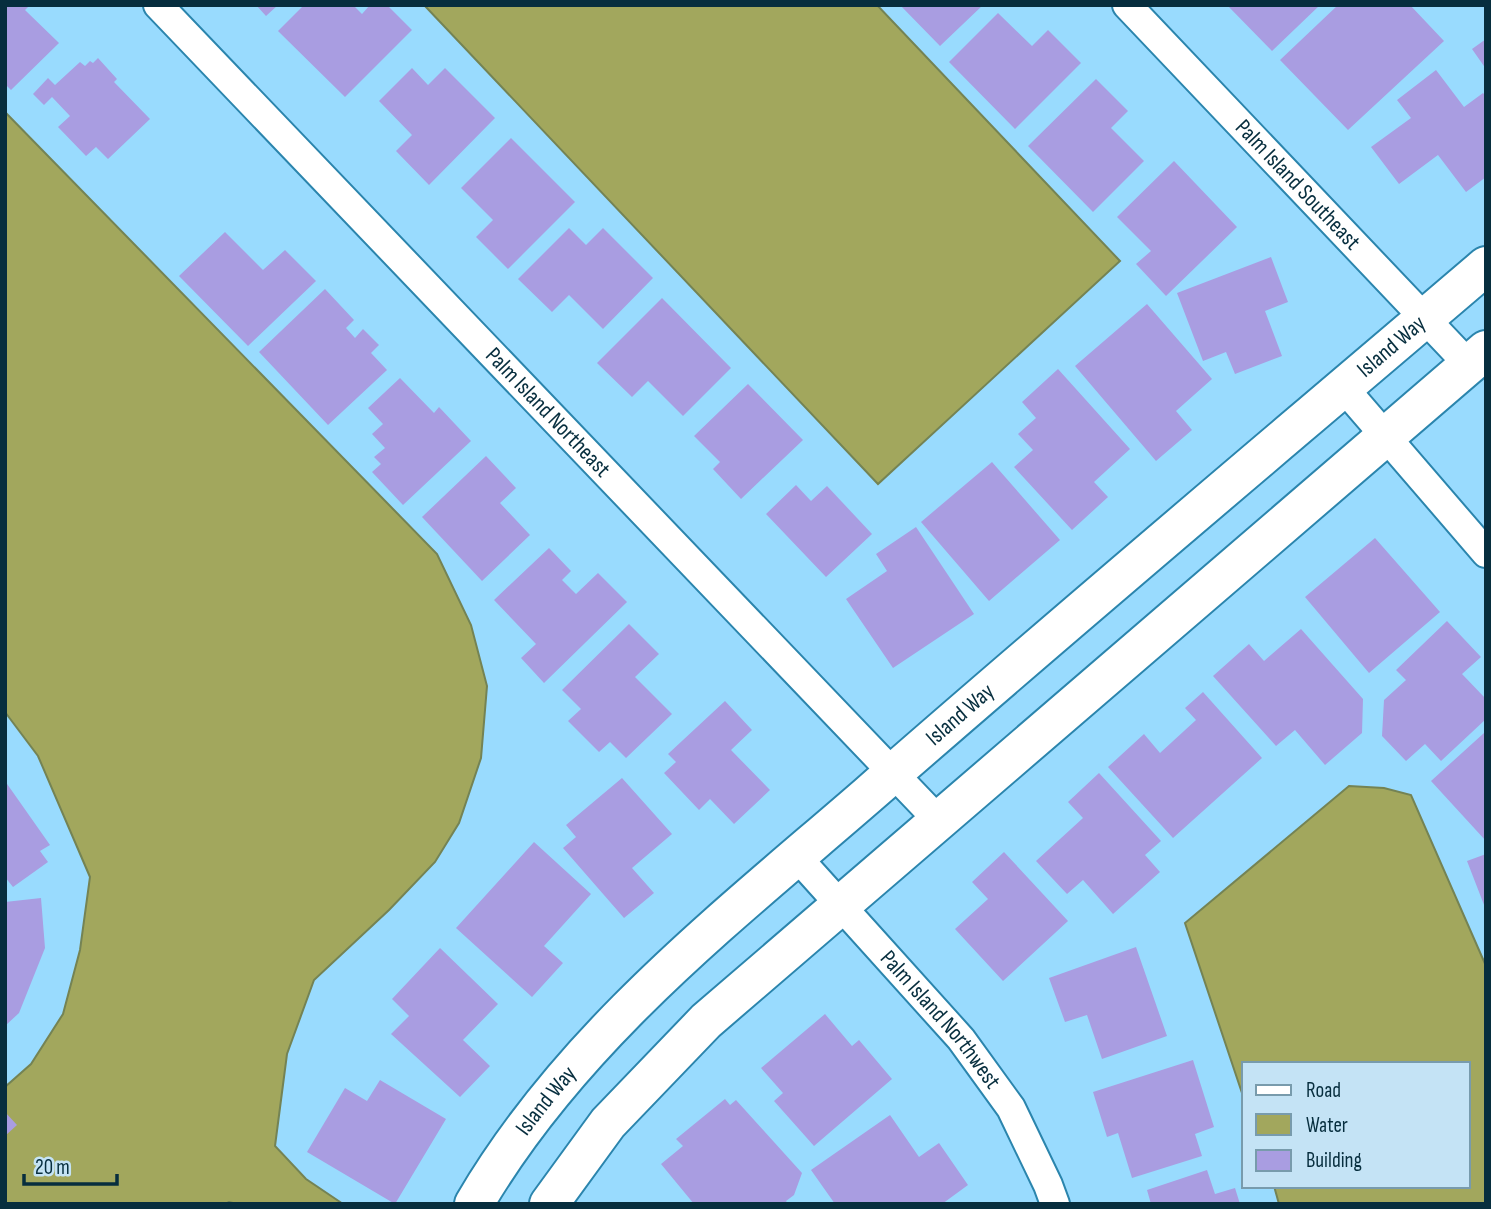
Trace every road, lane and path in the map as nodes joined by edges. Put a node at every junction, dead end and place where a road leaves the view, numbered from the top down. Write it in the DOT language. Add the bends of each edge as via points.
graph roads {
  1 [pos="158,5"];
  2 [pos="1127,5"];
  3 [pos="1486,266"];
  4 [pos="1426,317"];
  5 [pos="1477,358"];
  6 [pos="1343,387"];
  7 [pos="1384,437"];
  8 [pos="1486,553"];
  9 [pos="893,772"];
  10 [pos="938,820"];
  11 [pos="797,857"];
  12 [pos="841,904"];
  13 [pos="474,1204"];
  14 [pos="549,1204"];
  15 [pos="1055,1204"];
  1 -- 9 [label="street, Palm Island Northeast"];
  2 -- 4 [label="street, Palm Island Southeast"];
  3 -- 4 [label="street, Island Way"];
  4 -- 5 [label="street, Palm Island Southeast"];
  4 -- 6 [label="street, Island Way"];
  5 -- 7 [label="street"];
  6 -- 7 [label="street"];
  6 -- 9 [label="street, Island Way"];
  7 -- 8 [label="street"];
  7 -- 10 [label="street"];
  9 -- 10 [label="street, Palm Island Northeast"];
  9 -- 11 [label="street, Island Way"];
  10 -- 12 [label="street"];
  11 -- 12 [label="street, Palm Island Northwest"];
  11 -- 13 [label="street, Island Way" via="663,973 568,1073 511,1146"];
  12 -- 14 [label="street" via="706,1021 608,1124"];
  12 -- 15 [label="street, Palm Island Northwest" via="961,1039 1011,1108"];
}
